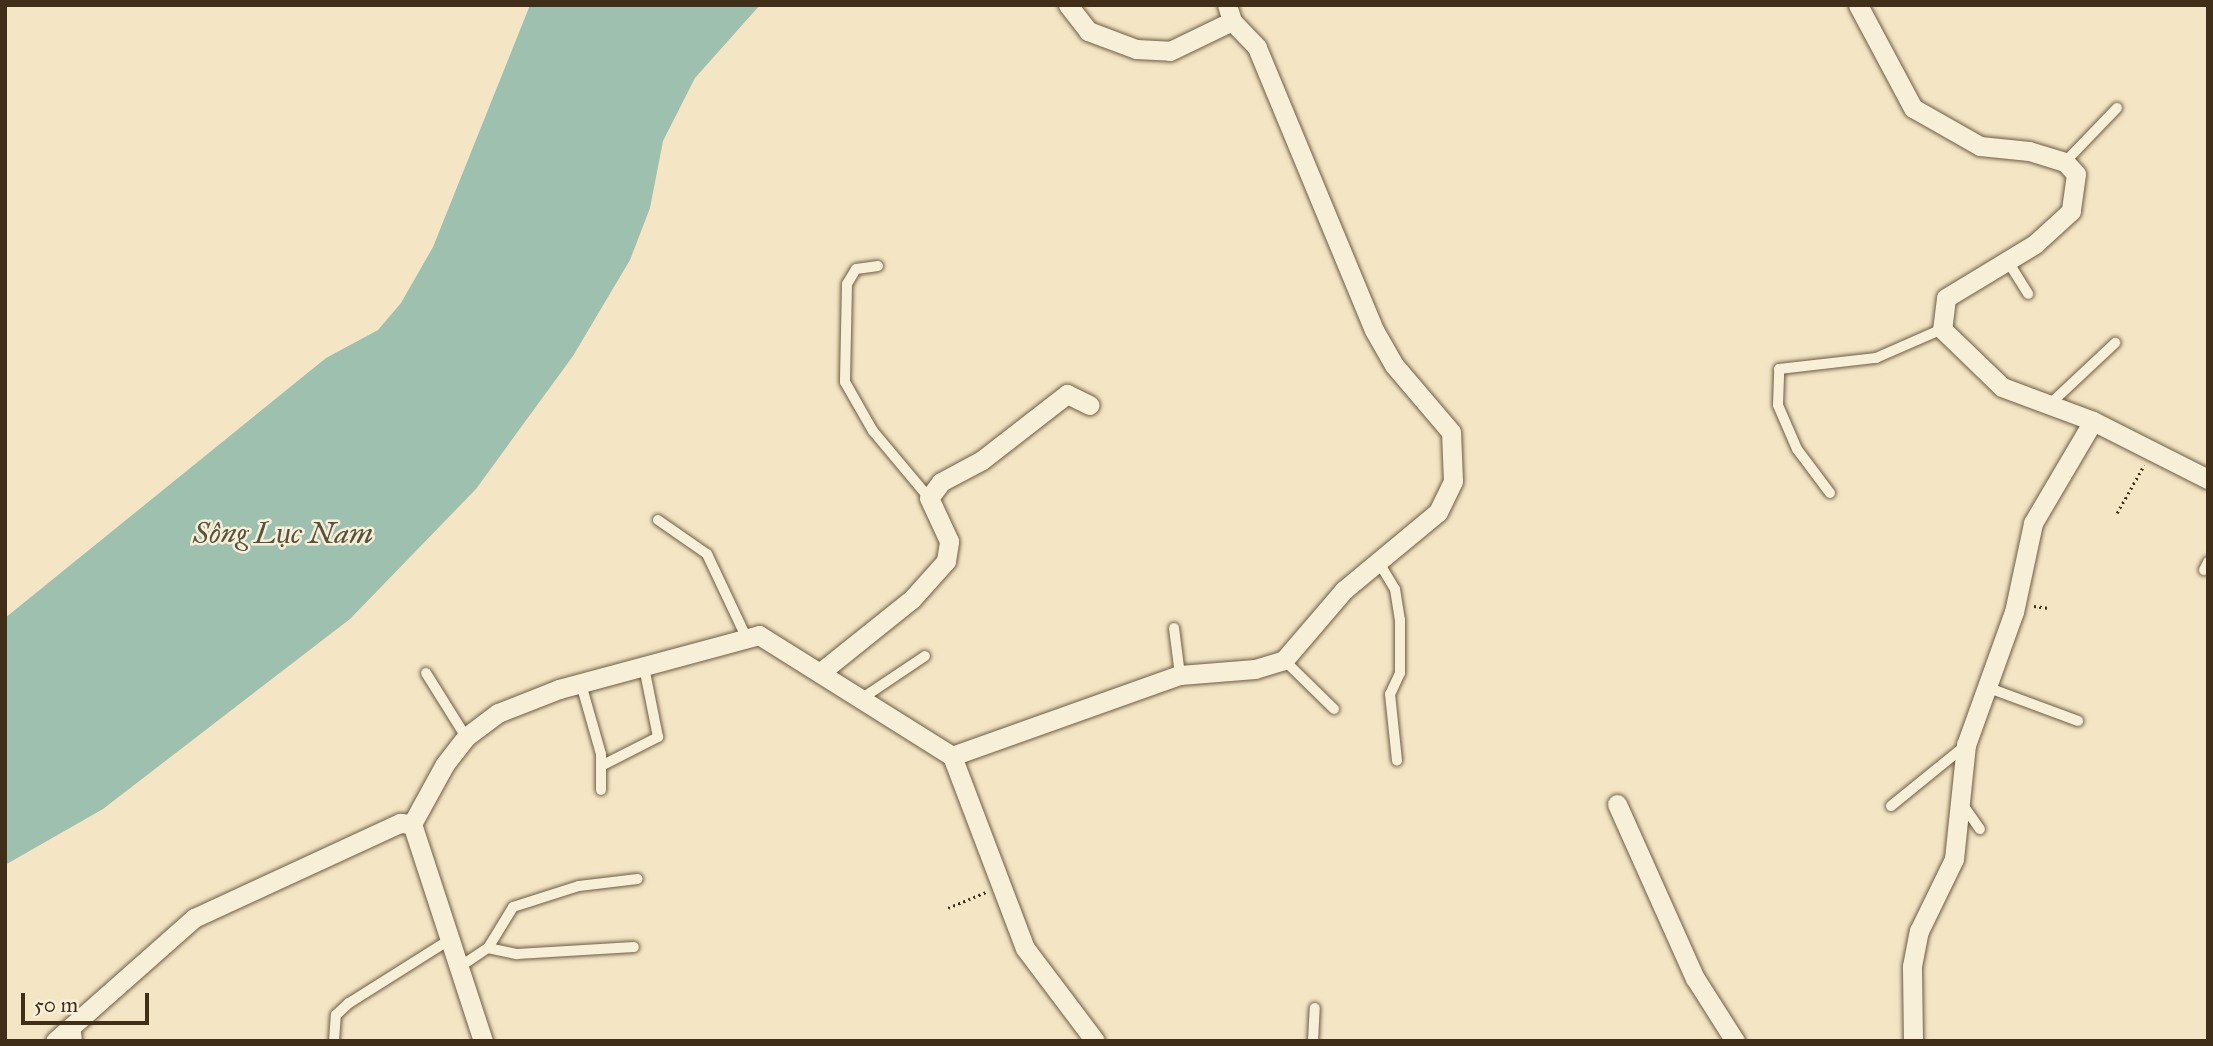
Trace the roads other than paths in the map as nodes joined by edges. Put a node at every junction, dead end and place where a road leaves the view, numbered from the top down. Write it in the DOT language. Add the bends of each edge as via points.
graph roads {
  1 [pos="1068,5"];
  2 [pos="1858,5"];
  3 [pos="1230,13"];
  4 [pos="2117,108"];
  5 [pos="2065,162"];
  6 [pos="2007,260"];
  7 [pos="878,266"];
  8 [pos="2028,295"];
  9 [pos="1942,329"];
  10 [pos="2115,342"];
  11 [pos="1090,405"];
  12 [pos="2046,408"];
  13 [pos="2093,421"];
  14 [pos="2208,480"];
  15 [pos="1830,494"];
  16 [pos="929,498"];
  17 [pos="658,520"];
  18 [pos="1378,561"];
  19 [pos="1174,628"];
  20 [pos="746,637"];
  21 [pos="925,656"];
  22 [pos="1284,660"];
  23 [pos="644,667"];
  24 [pos="822,671"];
  25 [pos="426,673"];
  26 [pos="1180,676"];
  27 [pos="581,684"];
  28 [pos="1989,688"];
  29 [pos="861,699"];
  30 [pos="1334,709"];
  31 [pos="2078,721"];
  32 [pos="466,737"];
  33 [pos="1966,745"];
  34 [pos="952,756"];
  35 [pos="1397,761"];
  36 [pos="603,765"];
  37 [pos="601,790"];
  38 [pos="1957,796"];
  39 [pos="1617,804"];
  40 [pos="1891,806"];
  41 [pos="412,824"];
  42 [pos="1980,830"];
  43 [pos="638,878"];
  44 [pos="449,940"];
  45 [pos="634,947"];
  46 [pos="488,948"];
  47 [pos="457,969"];
  48 [pos="1315,1008"];
  49 [pos="76,1033"];
  50 [pos="55,1041"];
  51 [pos="334,1041"];
  52 [pos="483,1041"];
  53 [pos="1095,1041"];
  54 [pos="1313,1041"];
  55 [pos="1735,1041"];
  56 [pos="1913,1041"];
  1 -- 3 [label="street" via="1096,36 1136,49 1170,51"];
  2 -- 5 [label="street" via="1913,108 1980,146"];
  3 -- 18 [label="street" via="1257,47 1374,330 1394,365 1451,432 1456,456 1447,496 1438,512"];
  4 -- 5 [label="lane"];
  5 -- 6 [label="street" via="2076,174 2071,211"];
  6 -- 8 [label="lane"];
  6 -- 9 [label="street" via="1946,298"];
  7 -- 16 [label="lane" via="856,269 847,284 845,382 873,431"];
  9 -- 12 [label="street" via="2002,387"];
  9 -- 15 [label="lane" via="1876,358 1779,369 1778,405 1797,449"];
  10 -- 12 [label="lane"];
  11 -- 16 [label="street" via="1067,394 982,460 942,482"];
  12 -- 13 [label="street"];
  13 -- 14 [label="street"];
  13 -- 28 [label="street" via="2033,523 2014,612"];
  16 -- 24 [label="street" via="948,541 946,561 912,599"];
  17 -- 20 [label="lane" via="706,554"];
  18 -- 22 [label="street"];
  18 -- 35 [label="lane" via="1395,589 1400,620 1399,673 1391,694"];
  19 -- 26 [label="lane"];
  20 -- 23 [label="street"];
  20 -- 24 [label="street" via="759,635"];
  21 -- 29 [label="lane"];
  22 -- 26 [label="street" via="1255,669"];
  22 -- 30 [label="lane"];
  23 -- 27 [label="street"];
  23 -- 36 [label="lane" via="658,737"];
  24 -- 29 [label="street"];
  25 -- 32 [label="lane"];
  26 -- 34 [label="street" via="1097,699"];
  27 -- 32 [label="street" via="498,713"];
  27 -- 36 [label="lane"];
  28 -- 31 [label="lane"];
  28 -- 33 [label="street"];
  29 -- 34 [label="street"];
  32 -- 41 [label="street"];
  33 -- 38 [label="street"];
  33 -- 40 [label="lane"];
  34 -- 53 [label="street" via="999,887 1050,989"];
  36 -- 37 [label="lane"];
  38 -- 42 [label="lane"];
  38 -- 56 [label="street" via="1951,872 1923,920 1912,966"];
  39 -- 55 [label="street" via="1695,978"];
  41 -- 44 [label="street"];
  41 -- 49 [label="street" via="400,823 194,918"];
  43 -- 46 [label="lane" via="579,886 513,907"];
  44 -- 47 [label="street"];
  44 -- 51 [label="lane" via="349,1003 336,1015"];
  45 -- 46 [label="lane" via="517,954"];
  46 -- 47 [label="lane"];
  47 -- 52 [label="street"];
  48 -- 54 [label="lane"];
  49 -- 50 [label="street"];
}
